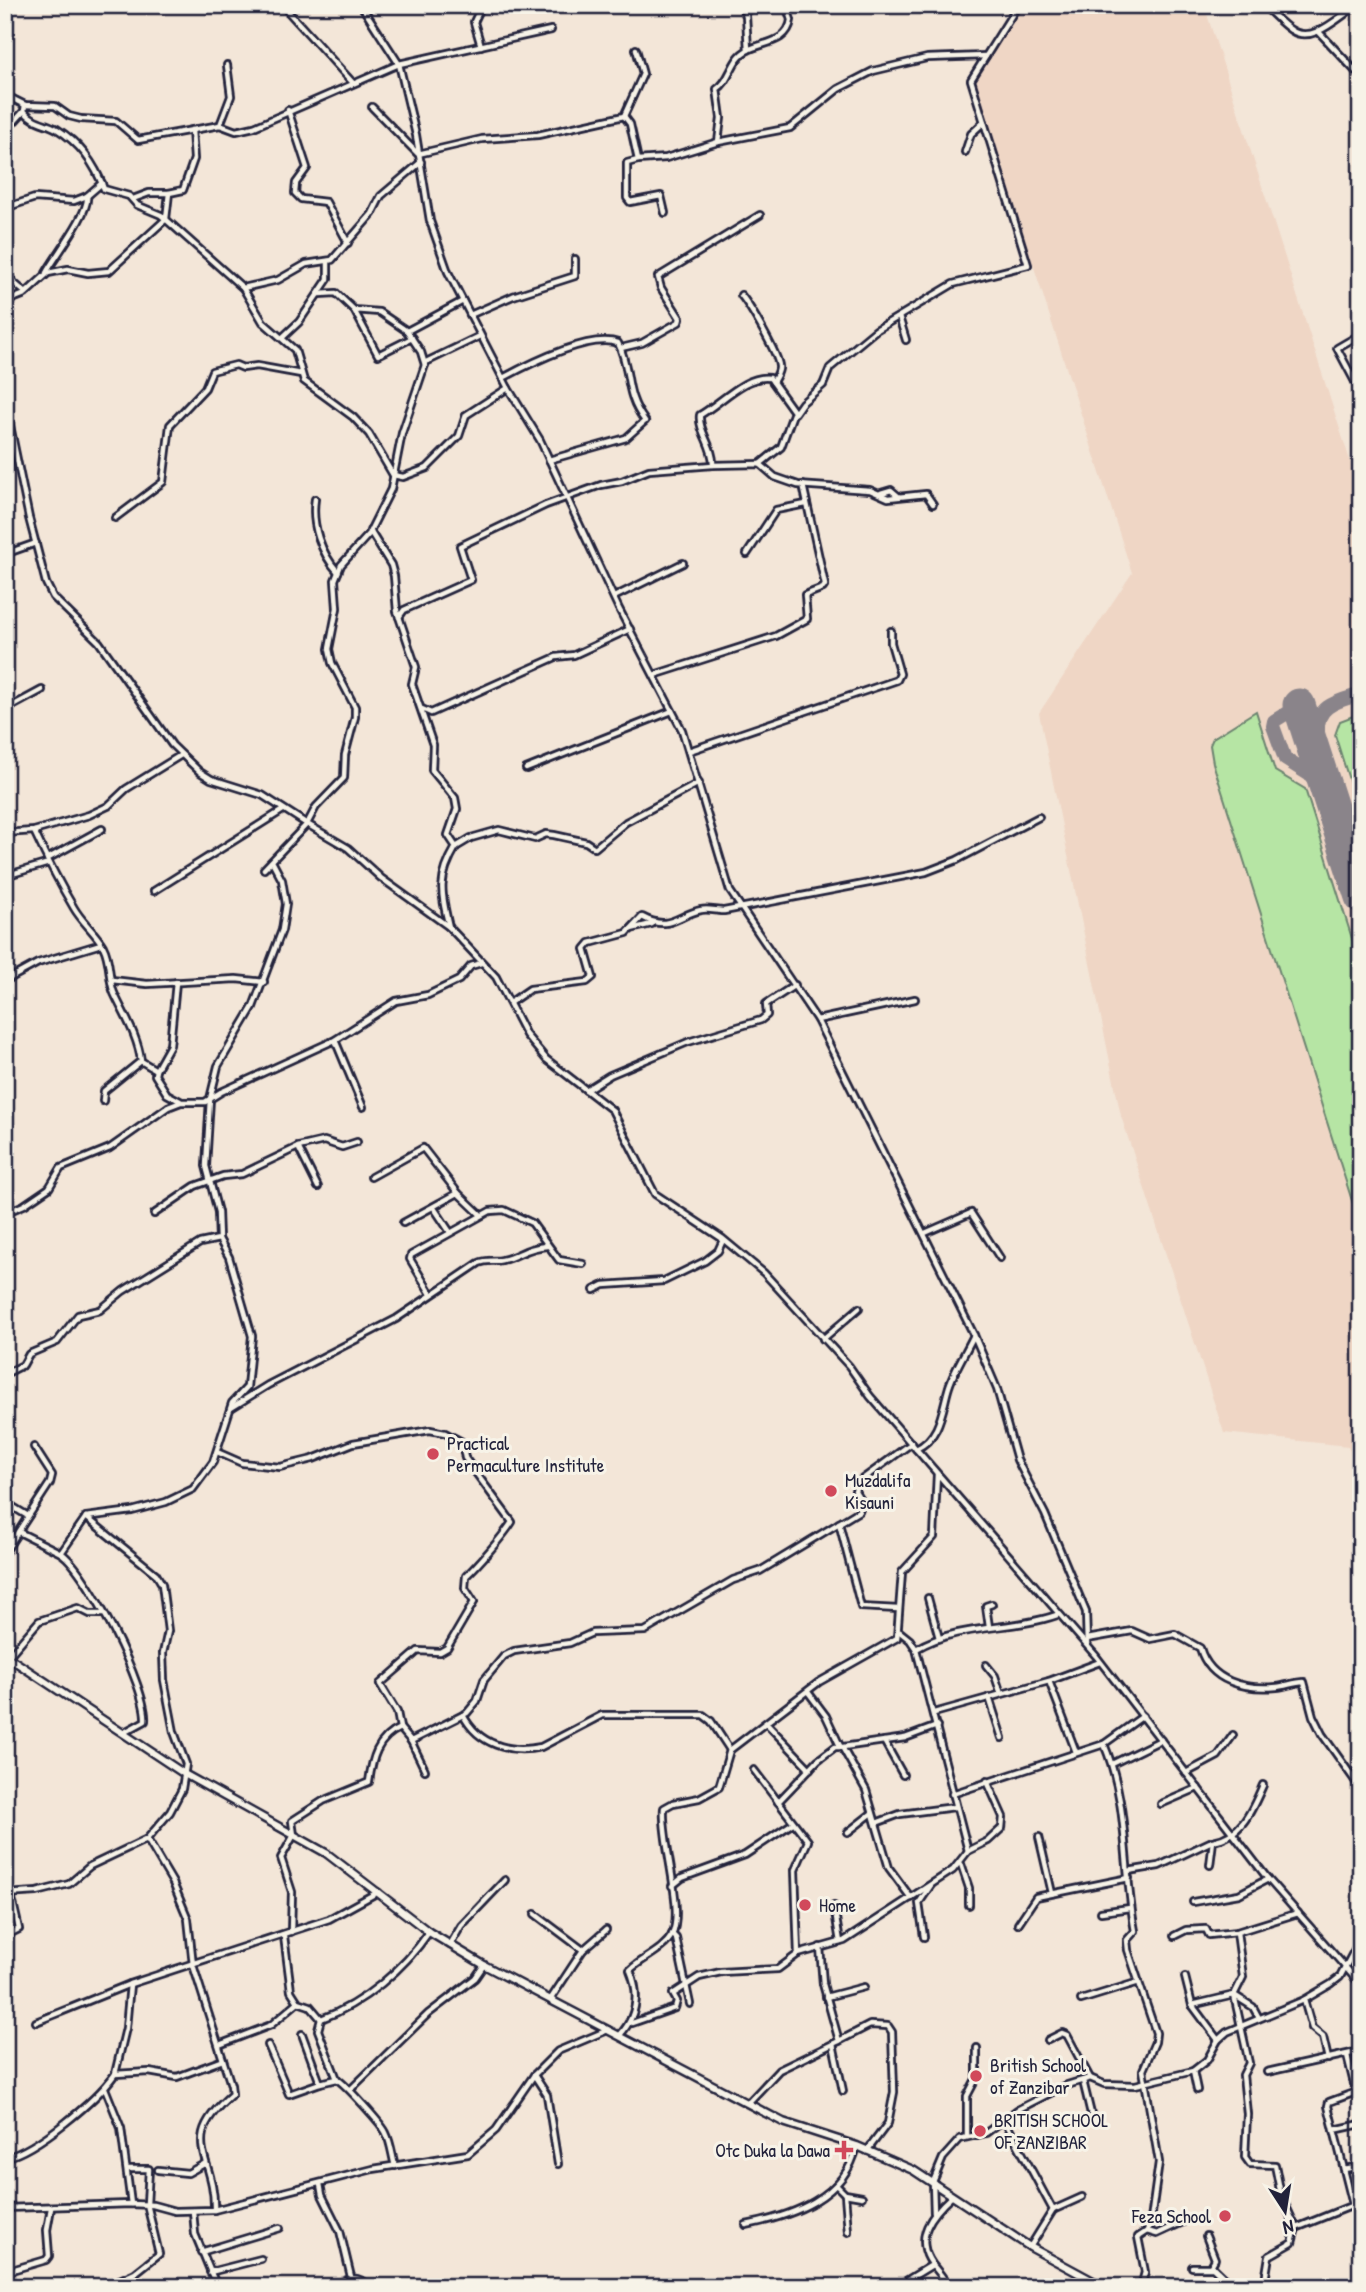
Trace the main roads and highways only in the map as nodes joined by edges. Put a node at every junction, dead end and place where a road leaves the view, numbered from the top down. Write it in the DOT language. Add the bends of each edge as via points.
graph roads {
  1 [pos="7,1656"];
  2 [pos="1104,2287"];
  1 -- 2 [label="main road" via="186,1774 326,1853 450,1946 783,2122 857,2146 933,2182 1030,2247"];
}
